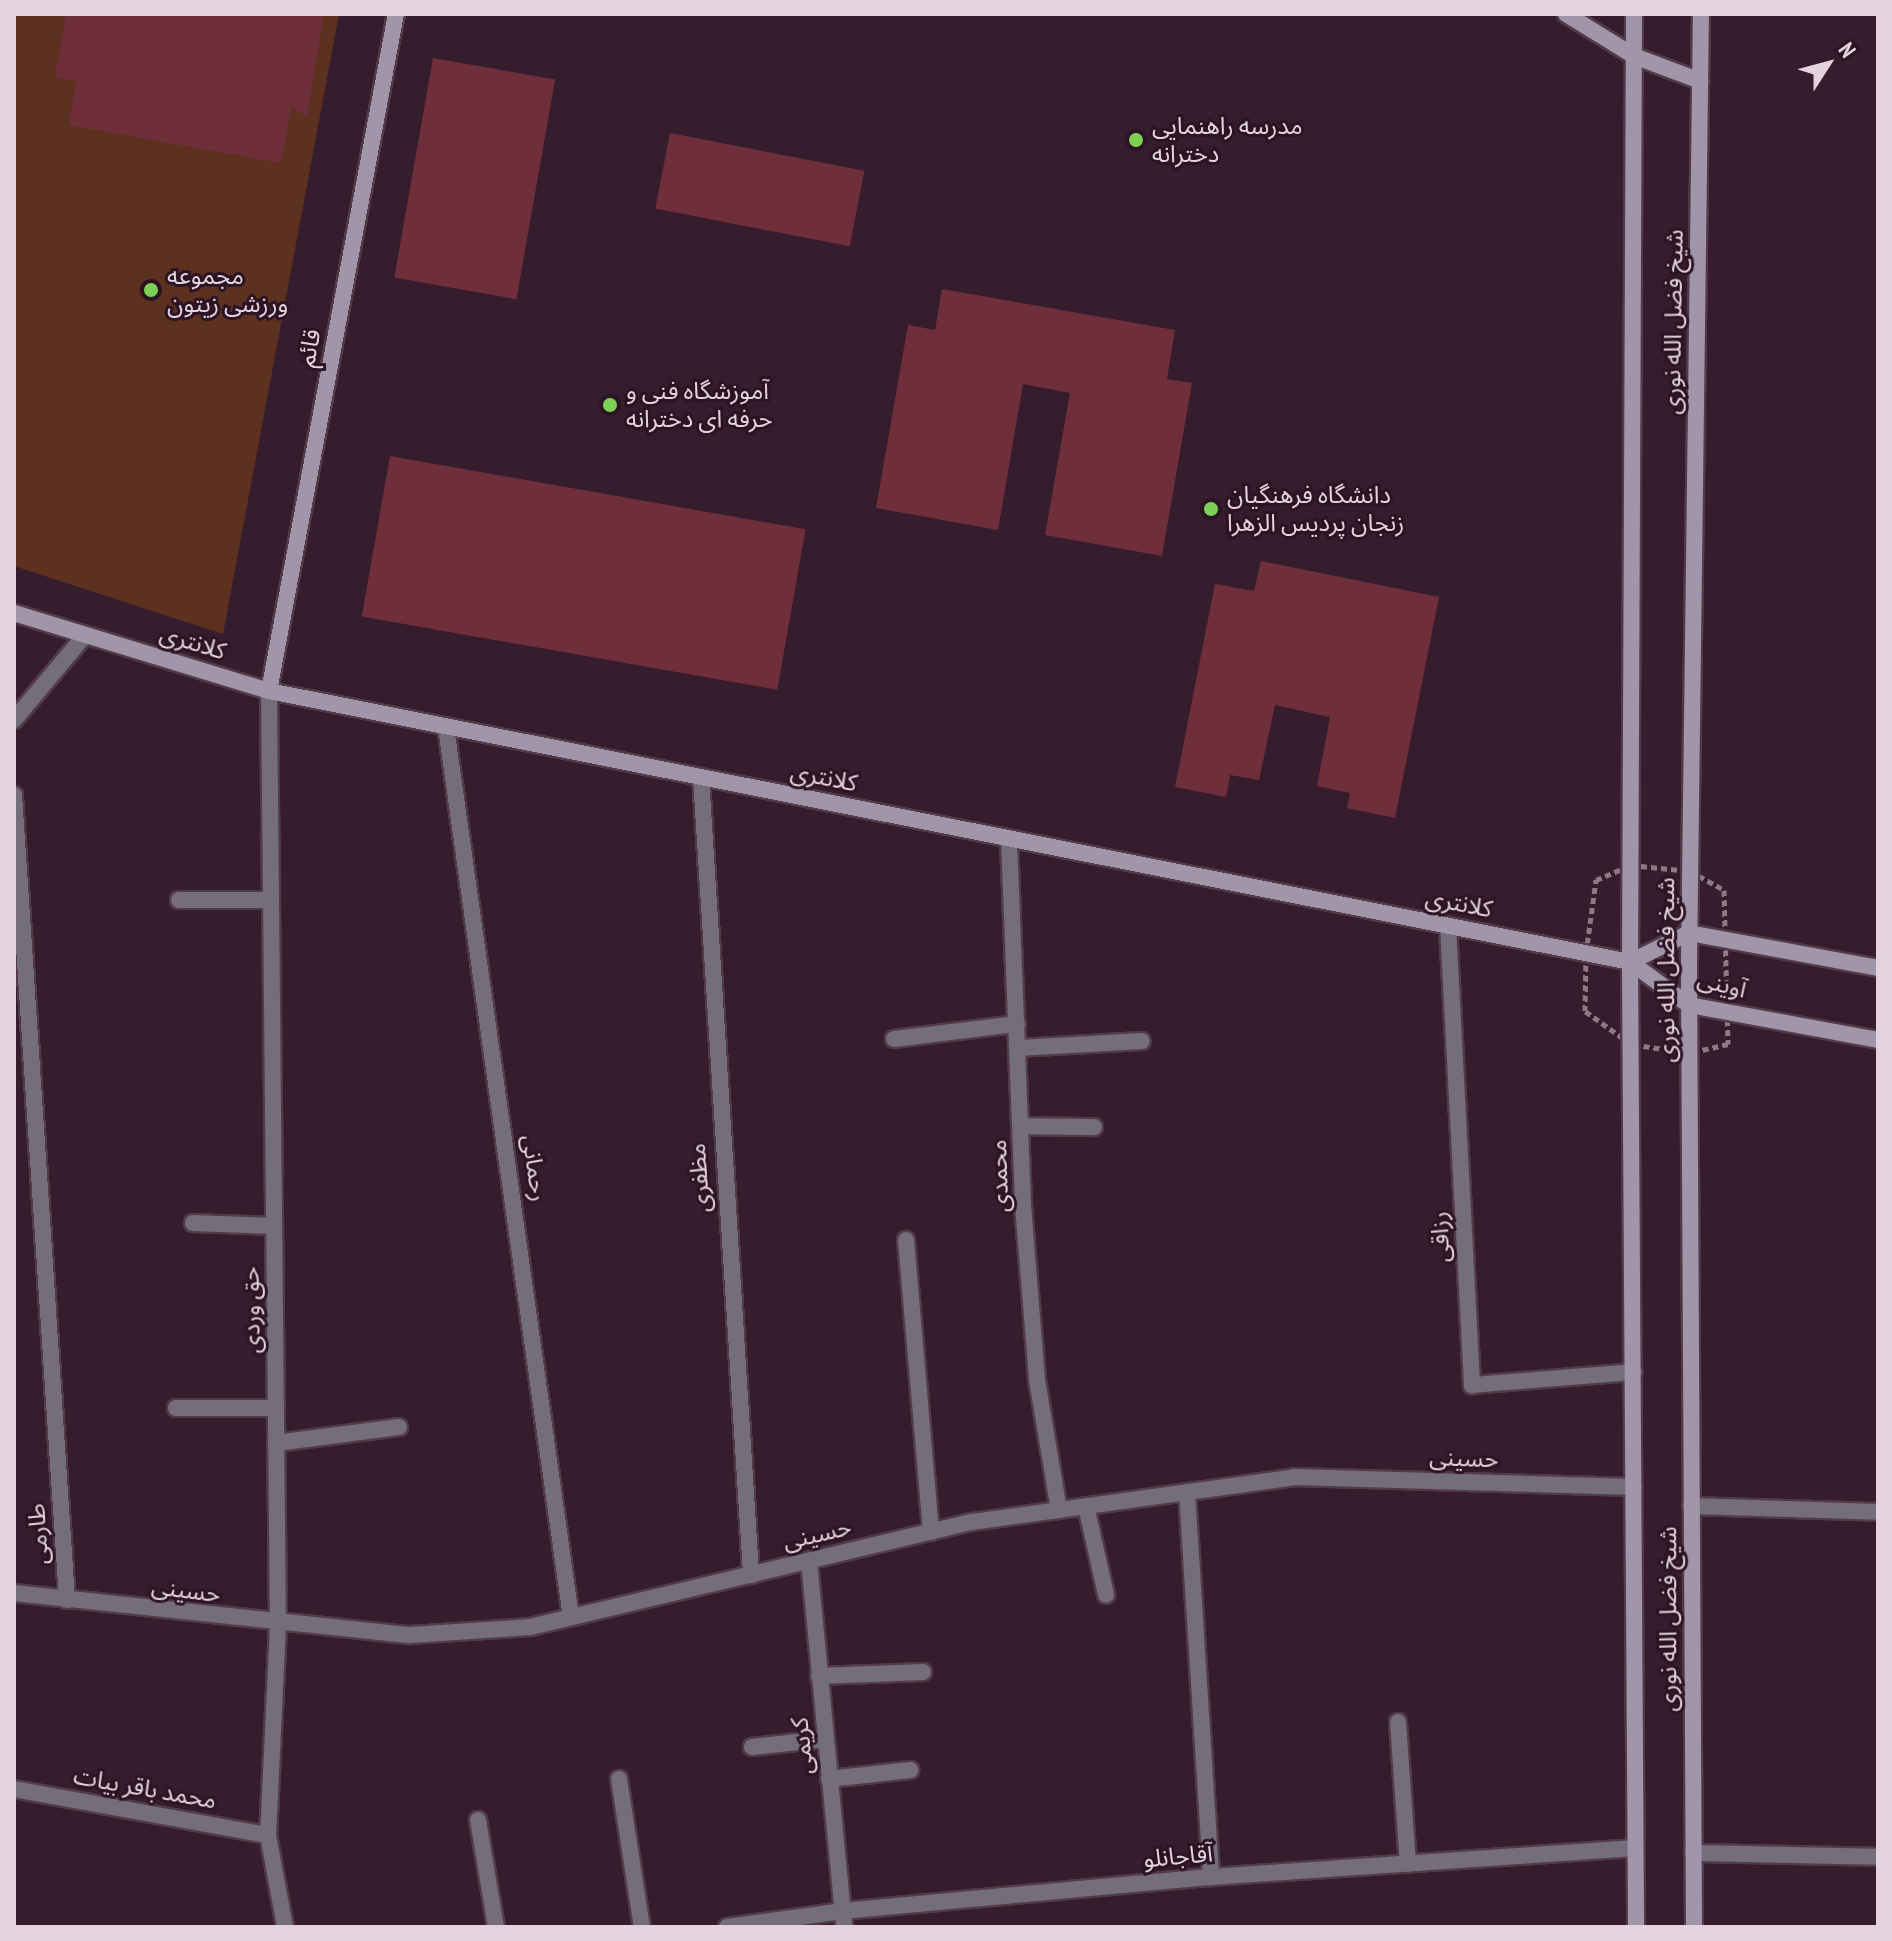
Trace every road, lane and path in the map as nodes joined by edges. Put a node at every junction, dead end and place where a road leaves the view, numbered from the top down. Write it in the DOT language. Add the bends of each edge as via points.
graph roads {
  1 [pos="396,14"];
  2 [pos="1566,14"];
  3 [pos="1634,14"];
  4 [pos="1701,14"];
  5 [pos="1634,56"];
  6 [pos="1700,81"];
  7 [pos="14,613"];
  8 [pos="85,635"];
  9 [pos="269,691"];
  10 [pos="14,720"];
  11 [pos="446,727"];
  12 [pos="701,777"];
  13 [pos="14,795"];
  14 [pos="1009,839"];
  15 [pos="179,900"];
  16 [pos="271,900"];
  17 [pos="1448,926"];
  18 [pos="1689,933"];
  19 [pos="1630,962"];
  20 [pos="1878,968"];
  21 [pos="1689,1005"];
  22 [pos="1017,1024"];
  23 [pos="894,1039"];
  24 [pos="1878,1040"];
  25 [pos="1142,1041"];
  26 [pos="1018,1048"];
  27 [pos="1021,1126"];
  28 [pos="1094,1127"];
  29 [pos="193,1223"];
  30 [pos="274,1226"];
  31 [pos="906,1240"];
  32 [pos="1633,1372"];
  33 [pos="176,1408"];
  34 [pos="276,1408"];
  35 [pos="399,1427"];
  36 [pos="276,1443"];
  37 [pos="1634,1487"];
  38 [pos="1187,1492"];
  39 [pos="1086,1506"];
  40 [pos="1691,1506"];
  41 [pos="1059,1510"];
  42 [pos="1878,1512"];
  43 [pos="931,1532"];
  44 [pos="809,1561"];
  45 [pos="751,1575"];
  46 [pos="14,1593"];
  47 [pos="1106,1595"];
  48 [pos="67,1600"];
  49 [pos="571,1617"];
  50 [pos="278,1625"];
  51 [pos="923,1672"];
  52 [pos="819,1676"];
  53 [pos="1398,1722"];
  54 [pos="826,1739"];
  55 [pos="752,1747"];
  56 [pos="911,1770"];
  57 [pos="619,1779"];
  58 [pos="829,1779"];
  59 [pos="14,1789"];
  60 [pos="478,1820"];
  61 [pos="268,1835"];
  62 [pos="1635,1848"];
  63 [pos="1693,1853"];
  64 [pos="1878,1857"];
  65 [pos="1408,1864"];
  66 [pos="1211,1877"];
  67 [pos="843,1919"];
  68 [pos="285,1927"];
  69 [pos="496,1927"];
  70 [pos="642,1927"];
  71 [pos="727,1927"];
  72 [pos="1624,1927"];
  73 [pos="1636,1927"];
  74 [pos="1694,1927"];
  1 -- 9 [label="main road, قائم"];
  2 -- 5 [label="main road"];
  3 -- 5 [label="main road, شیخ فضل الله نوری"];
  4 -- 6 [label="main road, شیخ فضل الله نوری"];
  5 -- 6 [label="main road"];
  5 -- 19 [label="main road, شیخ فضل الله نوری"];
  6 -- 18 [label="main road, شیخ فضل الله نوری"];
  7 -- 8 [label="main road, کلانتری"];
  8 -- 9 [label="main road, کلانتری"];
  8 -- 10 [label="street"];
  9 -- 11 [label="main road, کلانتری"];
  9 -- 16 [label="street, حق وردی"];
  11 -- 12 [label="main road, کلانتری"];
  11 -- 49 [label="street, رحمانی"];
  12 -- 14 [label="main road, کلانتری"];
  12 -- 45 [label="street, مظفری"];
  13 -- 48 [label="street, طارمی"];
  14 -- 17 [label="main road, کلانتری"];
  14 -- 22 [label="street, محمدی"];
  15 -- 16 [label="street"];
  16 -- 30 [label="street, حق وردی"];
  17 -- 19 [label="main road, کلانتری"];
  17 -- 32 [label="street, رزاقی" via="1472,1385"];
  18 -- 19 [label="main road, آوینی"];
  18 -- 20 [label="main road, آوینی"];
  18 -- 21 [label="main road, شیخ فضل الله نوری"];
  19 -- 21 [label="main road, آوینی"];
  19 -- 32 [label="main road, شیخ فضل الله نوری"];
  21 -- 24 [label="main road, آوینی"];
  21 -- 40 [label="main road, شیخ فضل الله نوری"];
  22 -- 23 [label="street"];
  22 -- 26 [label="street, محمدی"];
  25 -- 26 [label="street"];
  26 -- 27 [label="street, محمدی"];
  27 -- 28 [label="street"];
  27 -- 41 [label="street, محمدی" via="1037,1380"];
  29 -- 30 [label="street"];
  30 -- 34 [label="street, حق وردی"];
  31 -- 43 [label="street"];
  32 -- 37 [label="main road, شیخ فضل الله نوری"];
  33 -- 34 [label="street"];
  34 -- 36 [label="street, حق وردی"];
  35 -- 36 [label="street"];
  36 -- 50 [label="street, حق وردی"];
  37 -- 38 [label="street, حسینی" via="1295,1477"];
  37 -- 62 [label="main road, شیخ فضل الله نوری"];
  38 -- 39 [label="street, حسینی"];
  38 -- 66 [label="street"];
  39 -- 41 [label="street, حسینی"];
  39 -- 47 [label="street"];
  40 -- 42 [label="street"];
  40 -- 63 [label="main road, شیخ فضل الله نوری"];
  41 -- 43 [label="street, حسینی"];
  43 -- 44 [label="street, حسینی"];
  44 -- 45 [label="street, حسینی"];
  44 -- 52 [label="street, کریمی"];
  45 -- 49 [label="street, حسینی"];
  46 -- 48 [label="street, حسینی"];
  48 -- 50 [label="street, حسینی"];
  49 -- 50 [label="street, حسینی" via="530,1627 410,1635"];
  50 -- 61 [label="street, حق وردی"];
  51 -- 52 [label="street"];
  52 -- 54 [label="street, کریمی"];
  53 -- 65 [label="street"];
  54 -- 55 [label="street"];
  54 -- 58 [label="street, کریمی"];
  56 -- 58 [label="street"];
  57 -- 70 [label="street"];
  58 -- 67 [label="street, کریمی"];
  59 -- 61 [label="street, محمد باقر بیات"];
  60 -- 69 [label="street"];
  61 -- 68 [label="street, حق وردی"];
  62 -- 65 [label="street, آقاجانلو"];
  62 -- 73 [label="main road, شیخ فضل الله نوری"];
  63 -- 64 [label="street"];
  63 -- 74 [label="main road, شیخ فضل الله نوری"];
  65 -- 66 [label="street, آقاجانلو"];
  66 -- 67 [label="street, آقاجانلو"];
  67 -- 71 [label="street, آقاجانلو"];
  72 -- 73 [label="street"];
}
